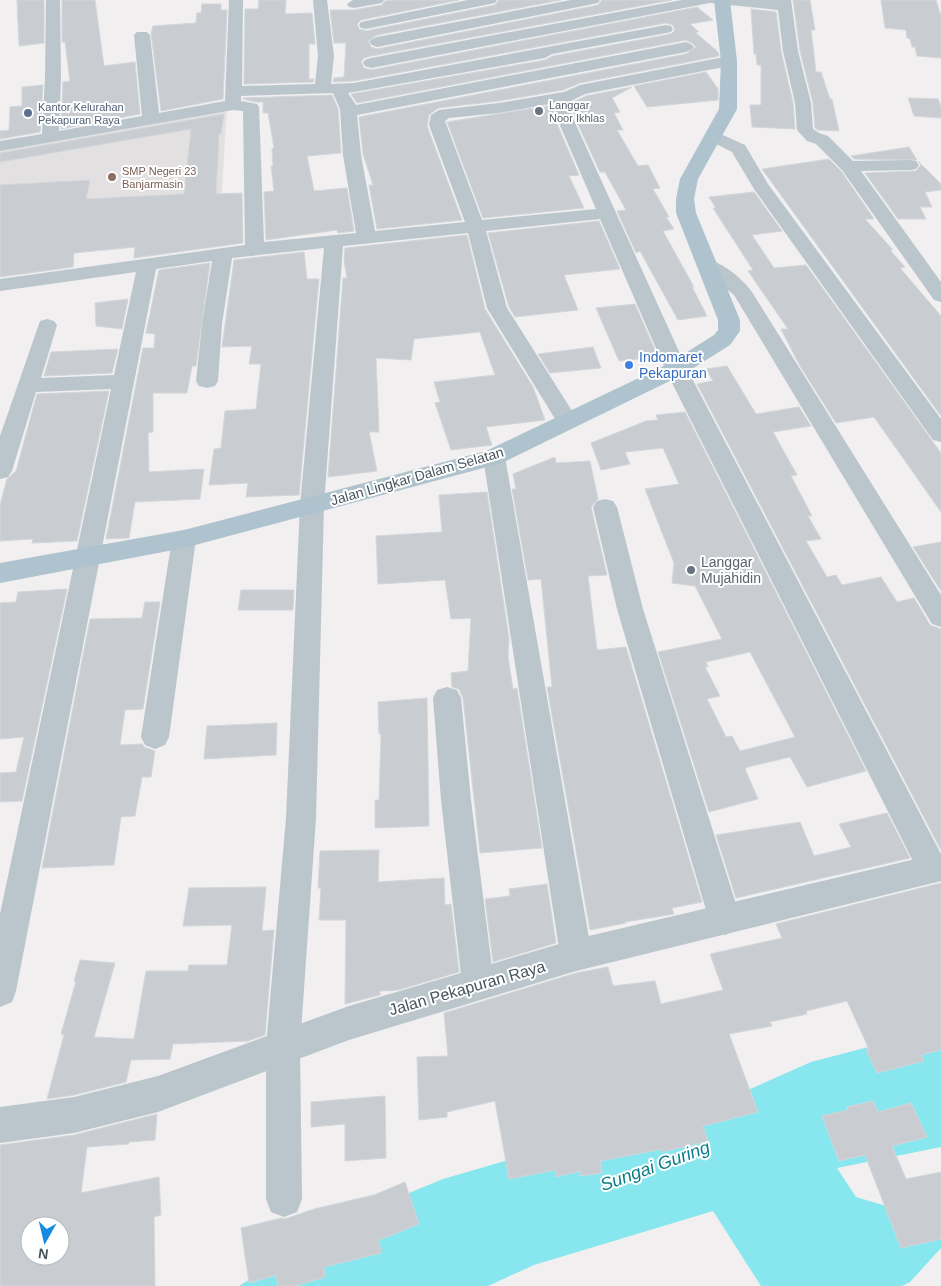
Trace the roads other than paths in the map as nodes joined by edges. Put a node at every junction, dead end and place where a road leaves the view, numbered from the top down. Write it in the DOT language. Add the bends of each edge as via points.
graph roads {
  1 [pos="53,0"];
  2 [pos="236,0"];
  3 [pos="320,0"];
  4 [pos="377,0"];
  5 [pos="490,0"];
  6 [pos="593,0"];
  7 [pos="628,0"];
  8 [pos="716,0"];
  9 [pos="784,3"];
  10 [pos="354,4"];
  11 [pos="642,12"];
  12 [pos="507,16"];
  13 [pos="366,25"];
  14 [pos="666,29"];
  15 [pos="525,33"];
  16 [pos="142,35"];
  17 [pos="377,42"];
  18 [pos="686,47"];
  19 [pos="542,50"];
  20 [pos="729,61"];
  21 [pos="371,63"];
  22 [pos="704,66"];
  23 [pos="562,71"];
  24 [pos="322,90"];
  25 [pos="339,90"];
  26 [pos="574,93"];
  27 [pos="233,98"];
  28 [pos="348,109"];
  29 [pos="151,119"];
  30 [pos="714,136"];
  31 [pos="50,137"];
  32 [pos="0,146"];
  33 [pos="910,165"];
  34 [pos="848,166"];
  35 [pos="607,213"];
  36 [pos="475,225"];
  37 [pos="366,236"];
  38 [pos="334,240"];
  39 [pos="255,249"];
  40 [pos="223,253"];
  41 [pos="147,264"];
  42 [pos="707,265"];
  43 [pos="0,285"];
  44 [pos="941,296"];
  45 [pos="47,325"];
  46 [pos="676,369"];
  47 [pos="206,381"];
  48 [pos="122,382"];
  49 [pos="27,385"];
  50 [pos="568,422"];
  51 [pos="941,435"];
  52 [pos="494,457"];
  53 [pos="0,470"];
  54 [pos="312,505"];
  55 [pos="605,507"];
  56 [pos="184,539"];
  57 [pos="86,557"];
  58 [pos="0,573"];
  59 [pos="941,616"];
  60 [pos="447,698"];
  61 [pos="155,737"];
  62 [pos="937,868"];
  63 [pos="725,920"];
  64 [pos="576,956"];
  65 [pos="478,984"];
  66 [pos="0,991"];
  67 [pos="283,1046"];
  68 [pos="0,1125"];
  69 [pos="284,1199"];
  1 -- 31 [label="street"];
  2 -- 27 [label="street"];
  3 -- 24 [label="street" via="326,56"];
  4 -- 10 [label="street"];
  5 -- 12 [label="street"];
  5 -- 13 [label="street"];
  6 -- 12 [label="street"];
  7 -- 11 [label="street"];
  8 -- 9 [label="street"];
  8 -- 11 [label="street"];
  8 -- 20 [label="main road, Jalan Lingkar Dalam Selatan"];
  9 -- 34 [label="street" via="805,130 822,140"];
  11 -- 14 [label="street"];
  11 -- 15 [label="street"];
  12 -- 15 [label="street"];
  12 -- 17 [label="street"];
  14 -- 18 [label="street"];
  14 -- 19 [label="street"];
  15 -- 19 [label="street"];
  15 -- 21 [label="street"];
  16 -- 29 [label="street"];
  18 -- 22 [label="street"];
  18 -- 23 [label="street"];
  19 -- 23 [label="street"];
  19 -- 25 [label="street"];
  20 -- 22 [label="street"];
  20 -- 30 [label="main road, Jalan Lingkar Dalam Selatan" via="728,109"];
  22 -- 26 [label="street"];
  23 -- 26 [label="street"];
  23 -- 28 [label="street" via="358,110"];
  24 -- 25 [label="street"];
  24 -- 27 [label="street"];
  25 -- 28 [label="street"];
  26 -- 35 [label="street" via="563,99 564,116"];
  26 -- 36 [label="street" via="437,117 437,125"];
  27 -- 29 [label="street"];
  27 -- 39 [label="street" via="252,109"];
  28 -- 37 [label="street"];
  29 -- 31 [label="street"];
  30 -- 42 [label="main road, Jalan Lingkar Dalam Selatan" via="689,179 686,199 686,213"];
  30 -- 51 [label="street" via="739,150 760,185"];
  31 -- 32 [label="street"];
  33 -- 34 [label="street"];
  34 -- 44 [label="street"];
  35 -- 36 [label="street"];
  35 -- 46 [label="street"];
  36 -- 37 [label="street"];
  36 -- 50 [label="street" via="497,308"];
  37 -- 38 [label="street"];
  38 -- 39 [label="street"];
  38 -- 54 [label="street"];
  39 -- 40 [label="street"];
  40 -- 41 [label="street"];
  40 -- 47 [label="street"];
  41 -- 43 [label="street"];
  41 -- 48 [label="street"];
  42 -- 46 [label="main road, Jalan Lingkar Dalam Selatan" via="729,320 729,331 722,340"];
  42 -- 59 [label="street" via="742,292"];
  45 -- 49 [label="street"];
  46 -- 50 [label="main road, Jalan Lingkar Dalam Selatan"];
  46 -- 62 [label="street"];
  48 -- 49 [label="street"];
  48 -- 57 [label="street"];
  49 -- 53 [label="street"];
  50 -- 52 [label="main road, Jalan Lingkar Dalam Selatan"];
  52 -- 54 [label="main road, Jalan Lingkar Dalam Selatan"];
  52 -- 64 [label="street"];
  54 -- 56 [label="main road, Jalan Lingkar Dalam Selatan"];
  54 -- 67 [label="street" via="301,818"];
  55 -- 63 [label="street" via="630,609"];
  56 -- 57 [label="main road, Jalan Lingkar Dalam Selatan"];
  56 -- 61 [label="street"];
  57 -- 58 [label="main road, Jalan Lingkar Dalam Selatan"];
  57 -- 66 [label="street"];
  60 -- 65 [label="street"];
  62 -- 63 [label="street, Jalan Pekapuran Raya"];
  63 -- 64 [label="street, Jalan Pekapuran Raya"];
  64 -- 65 [label="street, Jalan Pekapuran Raya"];
  65 -- 67 [label="street, Jalan Pekapuran Raya"];
  67 -- 68 [label="street, Jalan Pekapuran Raya" via="158,1094 74,1115"];
  67 -- 69 [label="street"];
}
